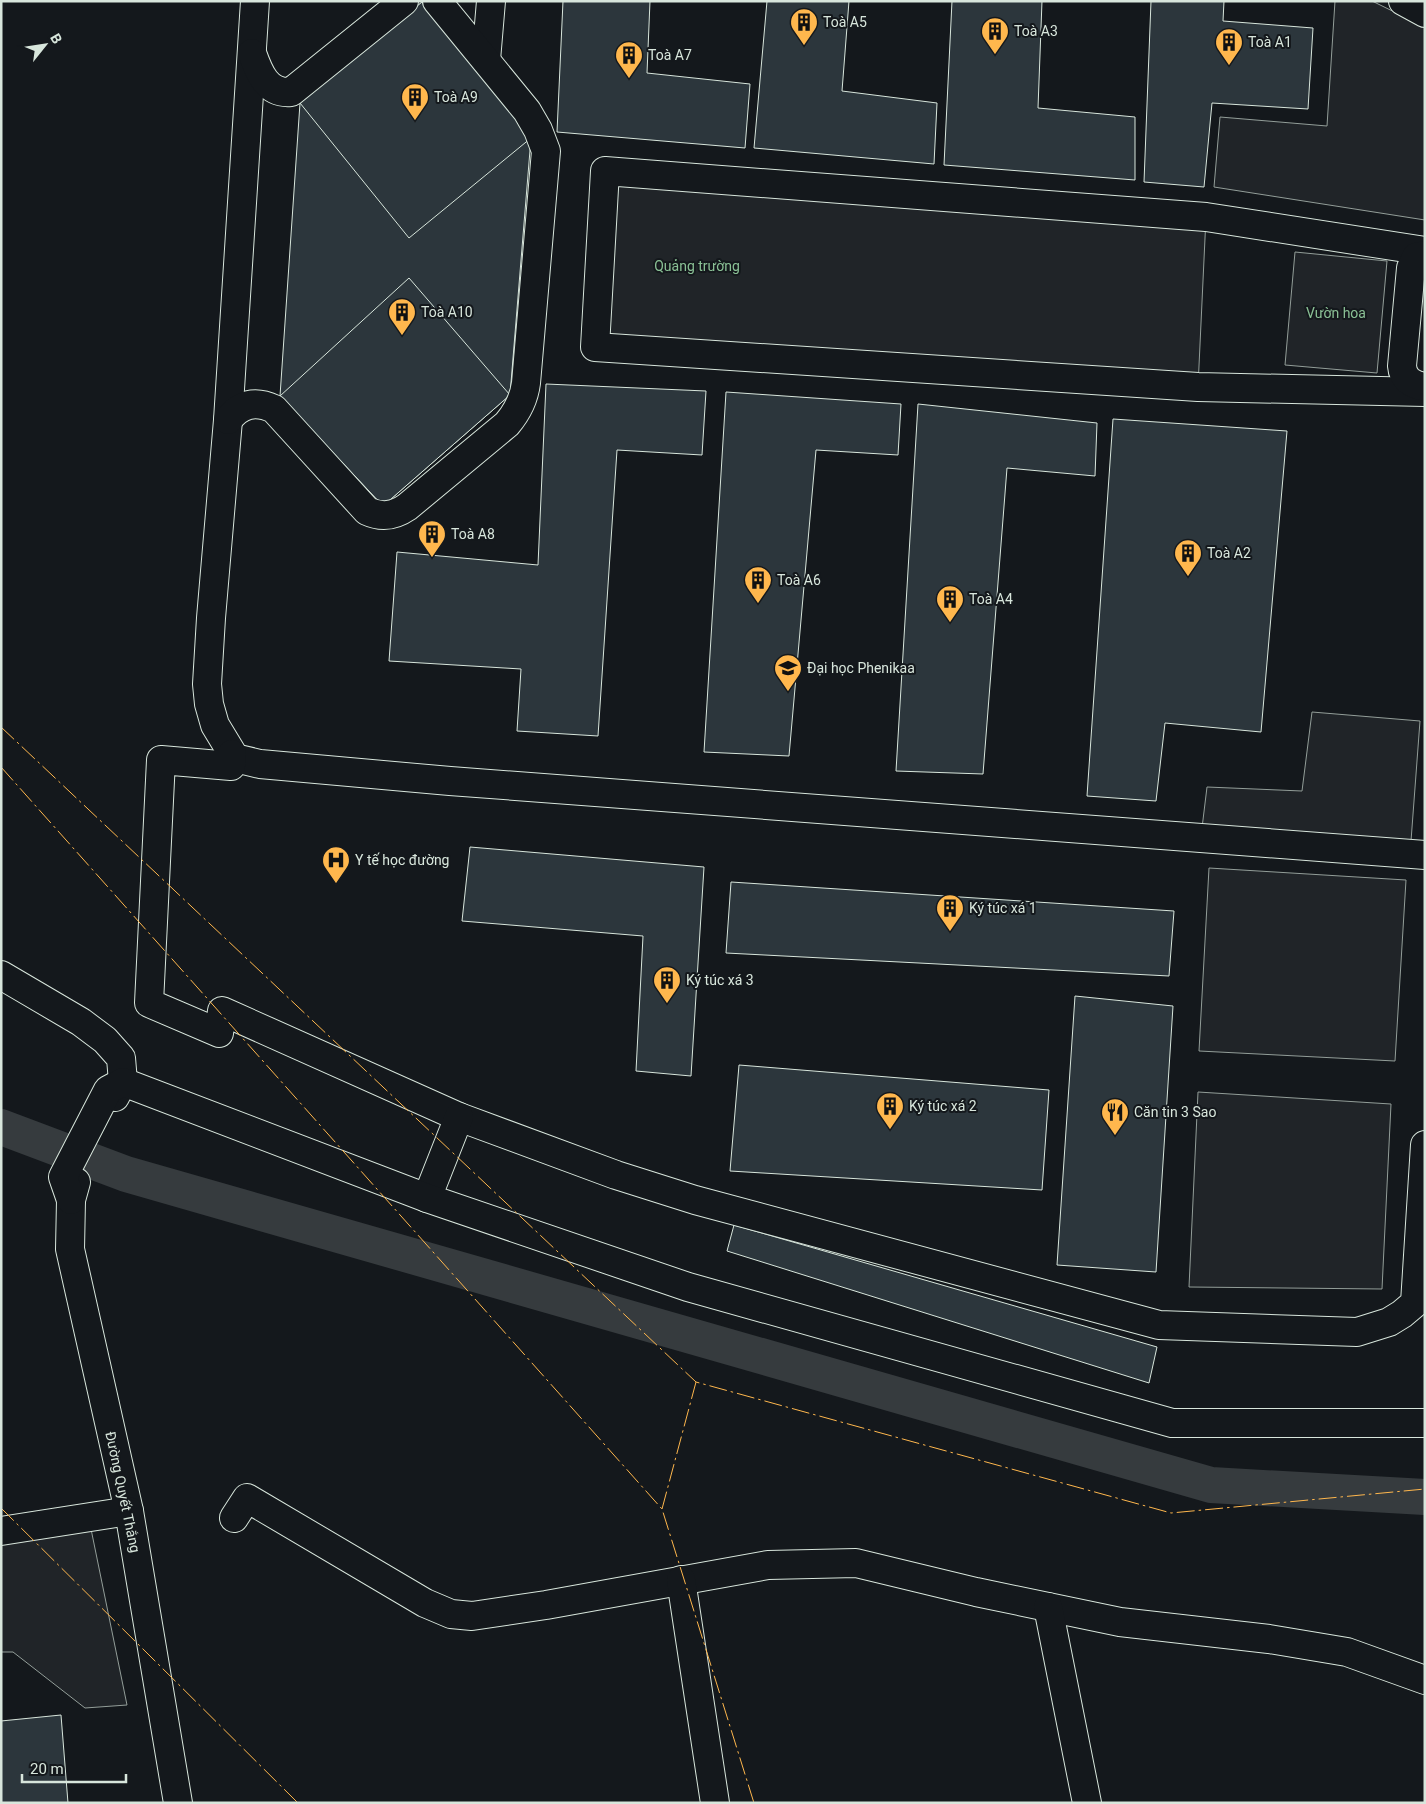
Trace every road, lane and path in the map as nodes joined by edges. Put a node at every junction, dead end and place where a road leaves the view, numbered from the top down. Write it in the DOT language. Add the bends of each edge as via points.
graph roads {
  1 [pos="255,1"];
  2 [pos="404,1"];
  3 [pos="437,1"];
  4 [pos="491,1"];
  5 [pos="1403,1"];
  6 [pos="1425,13"];
  7 [pos="252,52"];
  8 [pos="486,60"];
  9 [pos="1425,253"];
  10 [pos="1425,387"];
  11 [pos="1425,392"];
  12 [pos="228,420"];
  13 [pos="232,754"];
  14 [pos="1425,855"];
  15 [pos="1,975"];
  16 [pos="112,1094"];
  17 [pos="459,1117"];
  18 [pos="1425,1145"];
  19 [pos="427,1198"];
  20 [pos="1425,1423"];
  21 [pos="129,1511"];
  22 [pos="234,1518"];
  23 [pos="1,1531"];
  24 [pos="681,1580"];
  25 [pos="1048,1607"];
  26 [pos="1425,1680"];
  27 [pos="178,1803"];
  28 [pos="715,1803"];
  29 [pos="1088,1803"];
  1 -- 7 [label="street"];
  2 -- 7 [label="street" via="291,92 280,93 271,88 259,71"];
  3 -- 8 [label="street"];
  4 -- 8 [label="street"];
  5 -- 6 [label="street"];
  7 -- 12 [label="street"];
  8 -- 12 [label="street" via="527,111 546,151 526,383 518,409 507,424 407,508 383,516 367,511 274,408 248,404"];
  9 -- 10 [label="street" via="1416,257 1411,268 1402,366 1407,379"];
  9 -- 11 [label="street" via="1206,217 605,170 595,347 1198,388"];
  12 -- 13 [label="street" via="207,684 215,725"];
  13 -- 14 [label="street" via="235,758 260,764 440,780"];
  13 -- 17 [label="street" via="232,766 161,760 149,1003 218,1033 222,1011"];
  15 -- 16 [label="street" via="81,1022 105,1040 121,1058"];
  16 -- 19 [label="street"];
  16 -- 21 [label="street, Đường Quyết Thắng" via="70,1186 70,1249"];
  17 -- 18 [label="street" via="616,1175 695,1200 1159,1325 1340,1332 1357,1332 1389,1322 1415,1303"];
  17 -- 19 [label="street"];
  19 -- 20 [label="street" via="688,1287 1172,1423"];
  21 -- 23 [label="street"];
  21 -- 27 [label="street, Đường Quyết Thắng"];
  22 -- 24 [label="street" via="247,1498 425,1603 450,1614 472,1616"];
  24 -- 25 [label="street" via="768,1565 856,1564"];
  24 -- 28 [label="street"];
  25 -- 26 [label="street" via="1120,1622 1269,1638 1348,1652"];
  25 -- 29 [label="street"];
}
